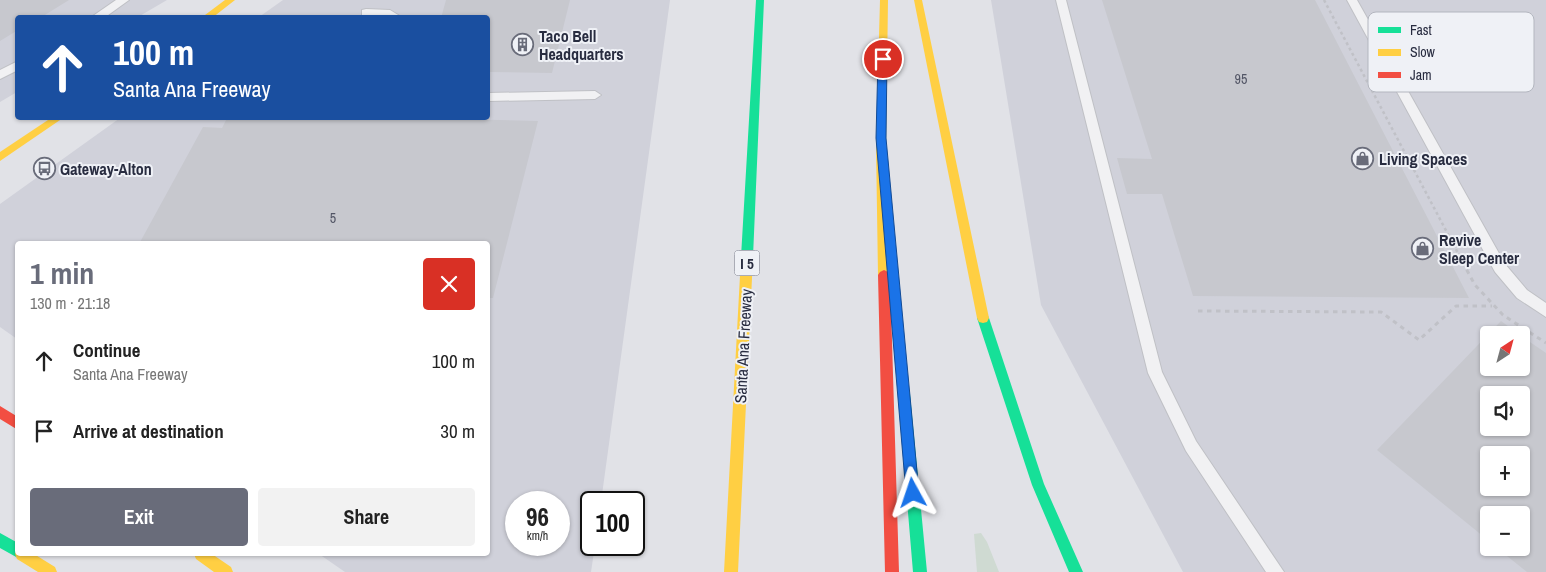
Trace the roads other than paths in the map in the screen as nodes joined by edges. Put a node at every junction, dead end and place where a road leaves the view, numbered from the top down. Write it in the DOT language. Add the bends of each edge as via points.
graph roads {
  1 [pos="124,0"];
  2 [pos="231,0"];
  3 [pos="379,0"];
  4 [pos="760,0"];
  5 [pos="884,0"];
  6 [pos="918,0"];
  7 [pos="1061,0"];
  8 [pos="1352,0"];
  9 [pos="100,15"];
  10 [pos="209,15"];
  11 [pos="363,15"];
  12 [pos="392,15"];
  13 [pos="1368,29"];
  14 [pos="15,67"];
  15 [pos="0,75"];
  16 [pos="1403,92"];
  17 [pos="595,95"];
  18 [pos="490,97"];
  19 [pos="55,120"];
  20 [pos="881,138"];
  21 [pos="0,158"];
  22 [pos="1546,311"];
  23 [pos="897,316"];
  24 [pos="903,385"];
  25 [pos="0,412"];
  26 [pos="15,422"];
  27 [pos="734,525"];
  28 [pos="0,540"];
  29 [pos="15,549"];
  30 [pos="25,556"];
  31 [pos="204,556"];
  32 [pos="720,556"];
  33 [pos="50,572"];
  34 [pos="226,572"];
  35 [pos="731,572"];
  36 [pos="892,572"];
  37 [pos="920,572"];
  38 [pos="1076,572"];
  39 [pos="1276,572"];
  1 -- 9 [label="lane"];
  2 -- 10 [label="main road"];
  3 -- 11 [label="lane"];
  4 -- 27 [label="main road, Santa Ana Freeway / I 5"];
  5 -- 20 [label="main road"];
  6 -- 38 [label="main road" via="985,329 1038,485"];
  7 -- 39 [label="lane" via="1155,373 1190,446"];
  8 -- 13 [label="lane"];
  11 -- 12 [label="lane"];
  14 -- 15 [label="lane"];
  16 -- 22 [label="lane" via="1500,268 1522,294"];
  17 -- 18 [label="lane"];
  19 -- 21 [label="main road"];
  20 -- 23 [label="main road"];
  20 -- 36 [label="main road"];
  24 -- 37 [label="main road"];
  25 -- 26 [label="main road"];
  27 -- 32 [label="main road"];
  27 -- 35 [label="main road, Santa Ana Freeway / I 5"];
  28 -- 29 [label="main road"];
  30 -- 33 [label="main road"];
  31 -- 34 [label="main road"];
}
